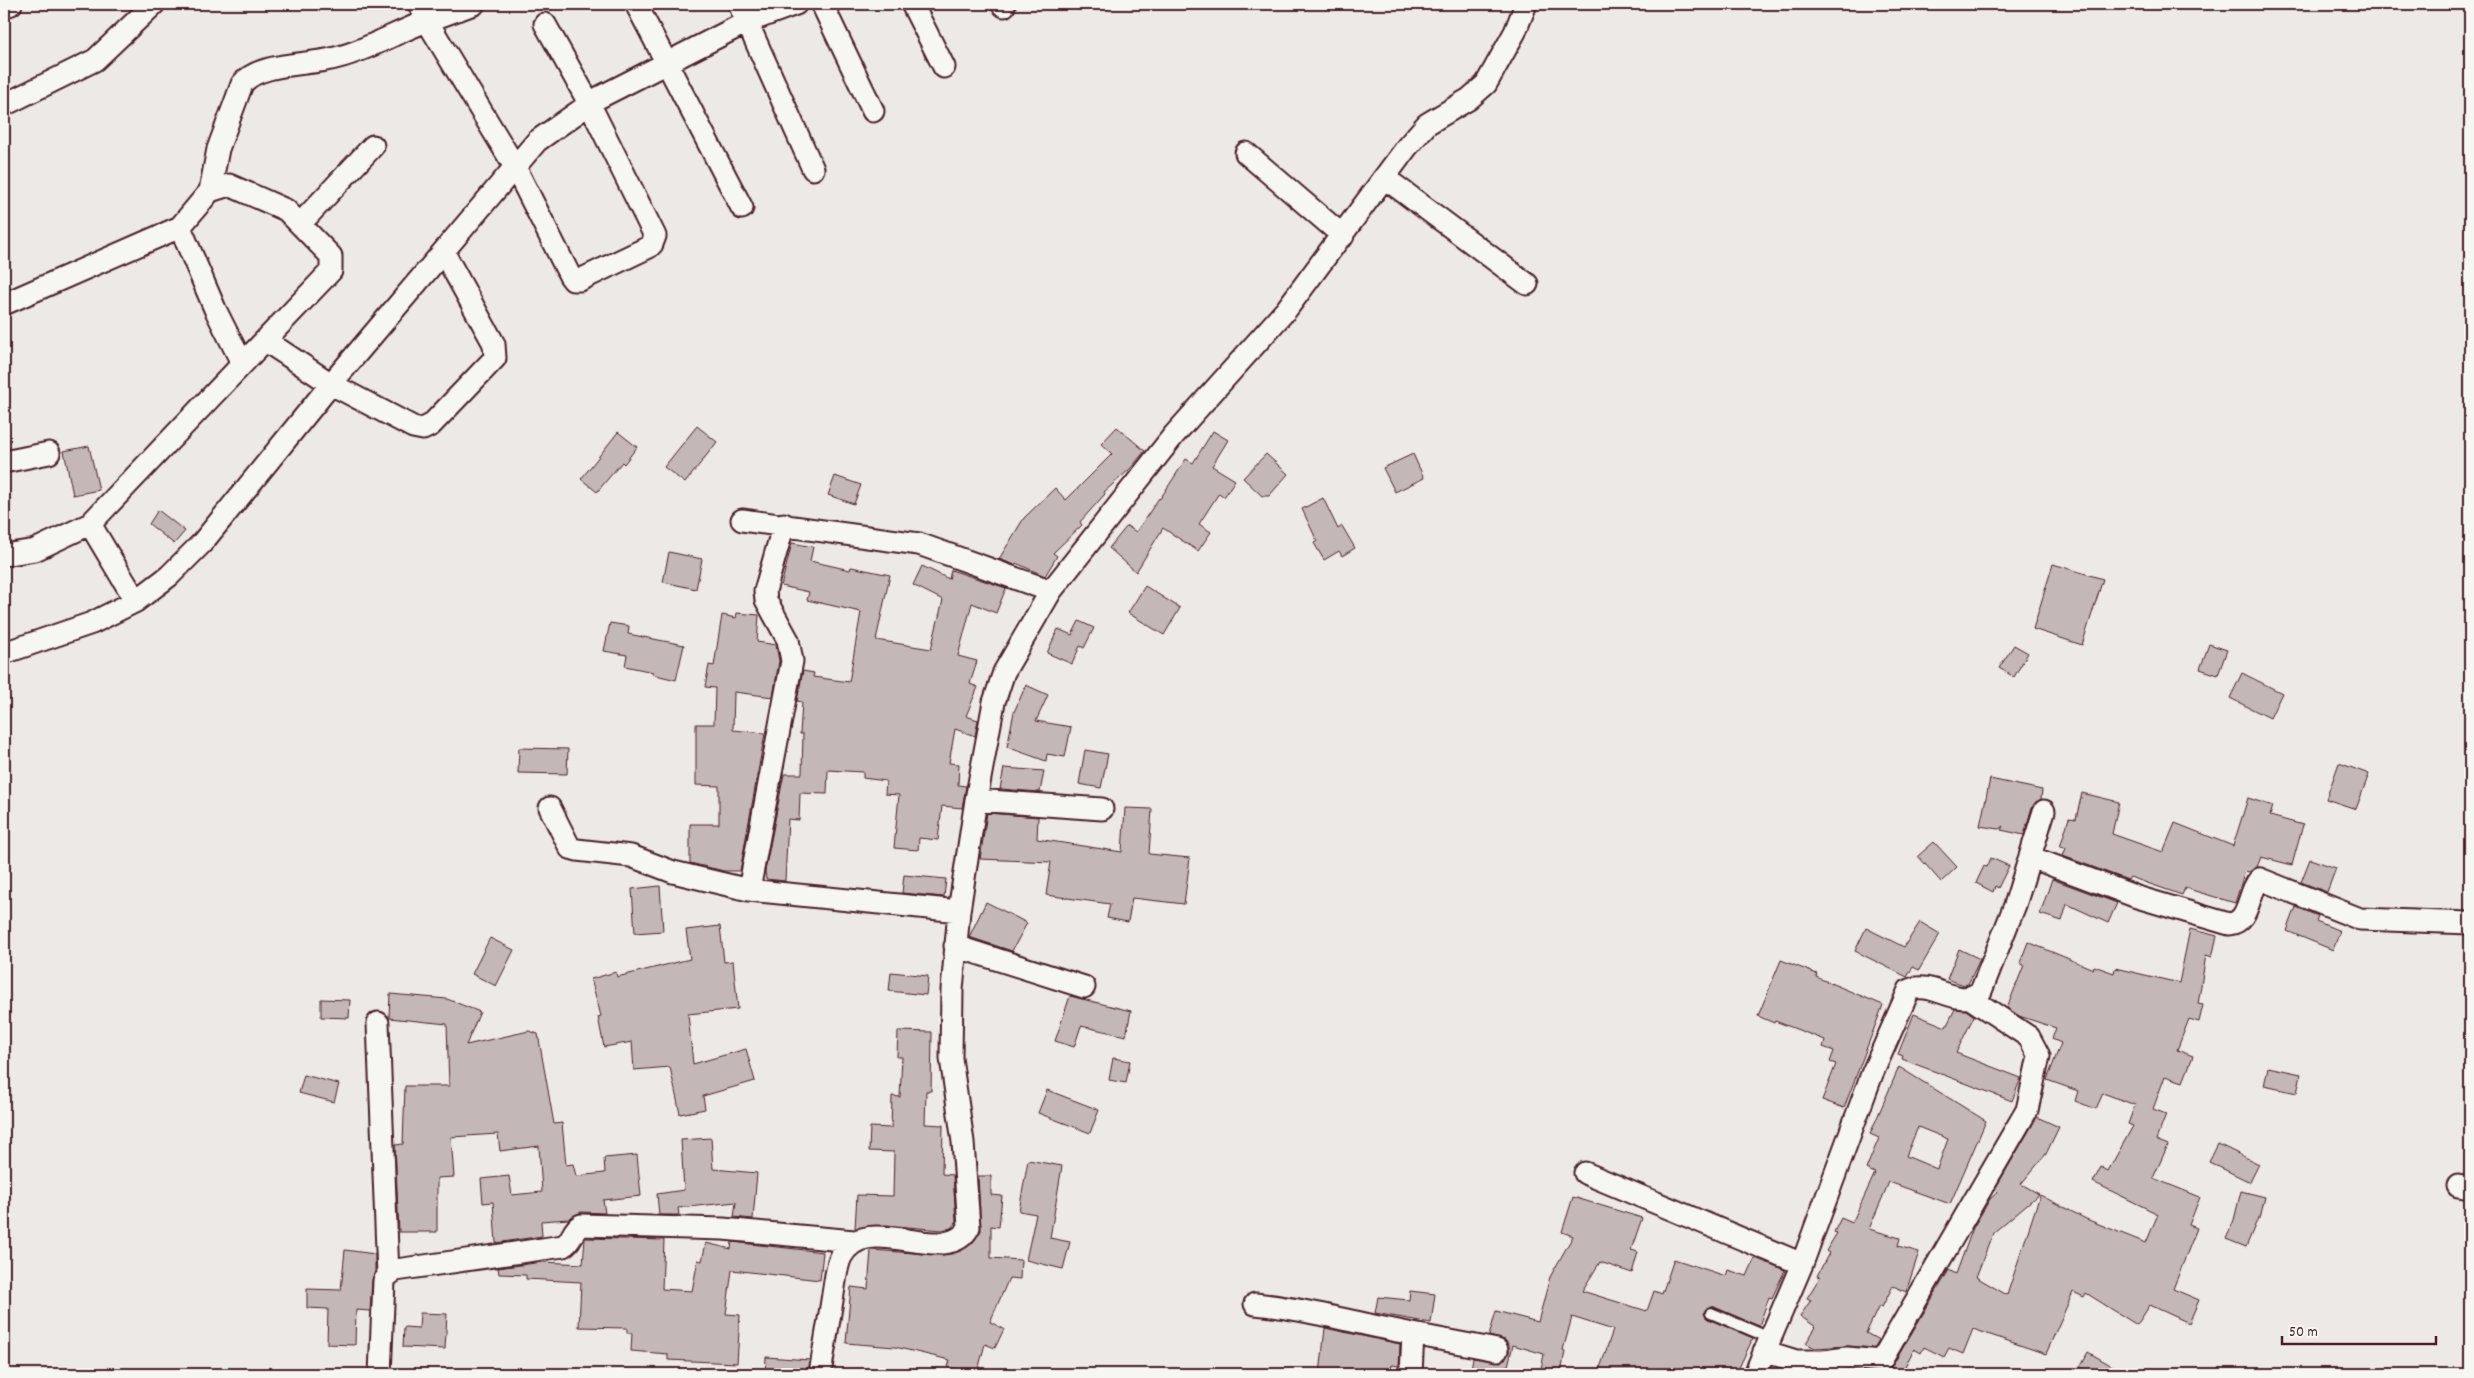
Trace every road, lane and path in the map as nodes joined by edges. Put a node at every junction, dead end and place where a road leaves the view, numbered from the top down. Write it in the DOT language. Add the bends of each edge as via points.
graph roads {
  1 [pos="11,4"];
  2 [pos="154,4"];
  3 [pos="474,4"];
  4 [pos="636,4"];
  5 [pos="796,4"];
  6 [pos="822,4"];
  7 [pos="912,4"];
  8 [pos="1526,4"];
  9 [pos="4,7"];
  10 [pos="423,12"];
  11 [pos="743,13"];
  12 [pos="545,24"];
  13 [pos="666,63"];
  14 [pos="944,67"];
  15 [pos="589,104"];
  16 [pos="4,106"];
  17 [pos="873,111"];
  18 [pos="373,146"];
  19 [pos="1246,153"];
  20 [pos="515,167"];
  21 [pos="813,169"];
  22 [pos="1385,178"];
  23 [pos="210,191"];
  24 [pos="742,208"];
  25 [pos="301,223"];
  26 [pos="180,227"];
  27 [pos="1343,236"];
  28 [pos="444,253"];
  29 [pos="1527,284"];
  30 [pos="4,304"];
  31 [pos="266,340"];
  32 [pos="242,363"];
  33 [pos="331,384"];
  34 [pos="49,454"];
  35 [pos="4,462"];
  36 [pos="742,520"];
  37 [pos="90,524"];
  38 [pos="784,524"];
  39 [pos="4,556"];
  40 [pos="1051,591"];
  41 [pos="136,602"];
  42 [pos="4,654"];
  43 [pos="976,800"];
  44 [pos="550,808"];
  45 [pos="1102,809"];
  46 [pos="2044,811"];
  47 [pos="2030,857"];
  48 [pos="750,890"];
  49 [pos="958,911"];
  50 [pos="2470,923"];
  51 [pos="956,946"];
  52 [pos="1084,986"];
  53 [pos="1970,998"];
  54 [pos="378,1023"];
  55 [pos="1585,1173"];
  56 [pos="854,1241"];
  57 [pos="1802,1264"];
  58 [pos="388,1275"];
  59 [pos="1255,1304"];
  60 [pos="1711,1313"];
  61 [pos="1413,1334"];
  62 [pos="1767,1345"];
  63 [pos="1497,1350"];
  64 [pos="380,1374"];
  65 [pos="820,1374"];
  66 [pos="1411,1374"];
  67 [pos="1755,1374"];
  1 -- 9 [label="street"];
  2 -- 16 [label="street" via="95,60"];
  3 -- 10 [label="street"];
  4 -- 13 [label="street"];
  5 -- 11 [label="street"];
  6 -- 17 [label="street"];
  7 -- 14 [label="street"];
  8 -- 22 [label="street" via="1516,32 1486,84 1469,99 1427,124"];
  10 -- 20 [label="street"];
  10 -- 23 [label="street" via="386,40 328,60 258,72 247,77 218,149"];
  11 -- 13 [label="street"];
  11 -- 21 [label="street"];
  12 -- 15 [label="street"];
  13 -- 15 [label="street"];
  13 -- 24 [label="street"];
  15 -- 20 [label="street" via="537,141"];
  15 -- 20 [label="street" via="654,231 652,244 580,280 574,280"];
  18 -- 25 [label="street"];
  19 -- 27 [label="street"];
  20 -- 28 [label="street"];
  22 -- 27 [label="street"];
  22 -- 29 [label="street"];
  23 -- 25 [label="street" via="229,185 244,190 286,210"];
  23 -- 26 [label="street"];
  25 -- 31 [label="street" via="331,256 333,266"];
  26 -- 30 [label="street"];
  26 -- 32 [label="street"];
  27 -- 40 [label="street" via="1286,310 1174,436"];
  28 -- 33 [label="street"];
  28 -- 33 [label="street" via="494,344 495,358 431,425 423,429"];
  31 -- 32 [label="street"];
  31 -- 33 [label="street"];
  32 -- 37 [label="street"];
  33 -- 41 [label="street" via="202,543 169,576"];
  34 -- 35 [label="street"];
  36 -- 38 [label="street"];
  37 -- 39 [label="street" via="35,550"];
  37 -- 41 [label="street"];
  38 -- 40 [label="street" via="919,544"];
  38 -- 48 [label="street" via="766,600 788,640 792,661"];
  40 -- 43 [label="street" via="1004,672 994,702"];
  41 -- 42 [label="street"];
  43 -- 45 [label="street"];
  43 -- 49 [label="street"];
  44 -- 48 [label="street" via="570,848 631,856 673,872"];
  46 -- 47 [label="street"];
  47 -- 50 [label="street" via="2138,897 2229,924 2243,918 2254,886 2260,879 2360,920"];
  47 -- 53 [label="street" via="1997,954 1980,991"];
  48 -- 49 [label="street"];
  49 -- 51 [label="street"];
  51 -- 52 [label="street"];
  51 -- 56 [label="street" via="951,1058 963,1142 969,1227 960,1240 947,1243 892,1238"];
  53 -- 57 [label="street" via="1954,997 1924,986 1909,990 1872,1074"];
  53 -- 62 [label="street" via="2029,1037 2039,1056 2027,1110 1995,1167 1881,1361 1847,1358 1796,1361"];
  54 -- 58 [label="street"];
  55 -- 57 [label="street"];
  56 -- 58 [label="street" via="723,1229 581,1225 574,1229 570,1242 563,1246 406,1268"];
  56 -- 65 [label="street" via="841,1257"];
  57 -- 62 [label="street"];
  58 -- 64 [label="street" via="384,1281"];
  59 -- 61 [label="street" via="1290,1307 1337,1320"];
  60 -- 62 [label="lane"];
  61 -- 63 [label="street"];
  61 -- 66 [label="street"];
  62 -- 67 [label="street"];
}
